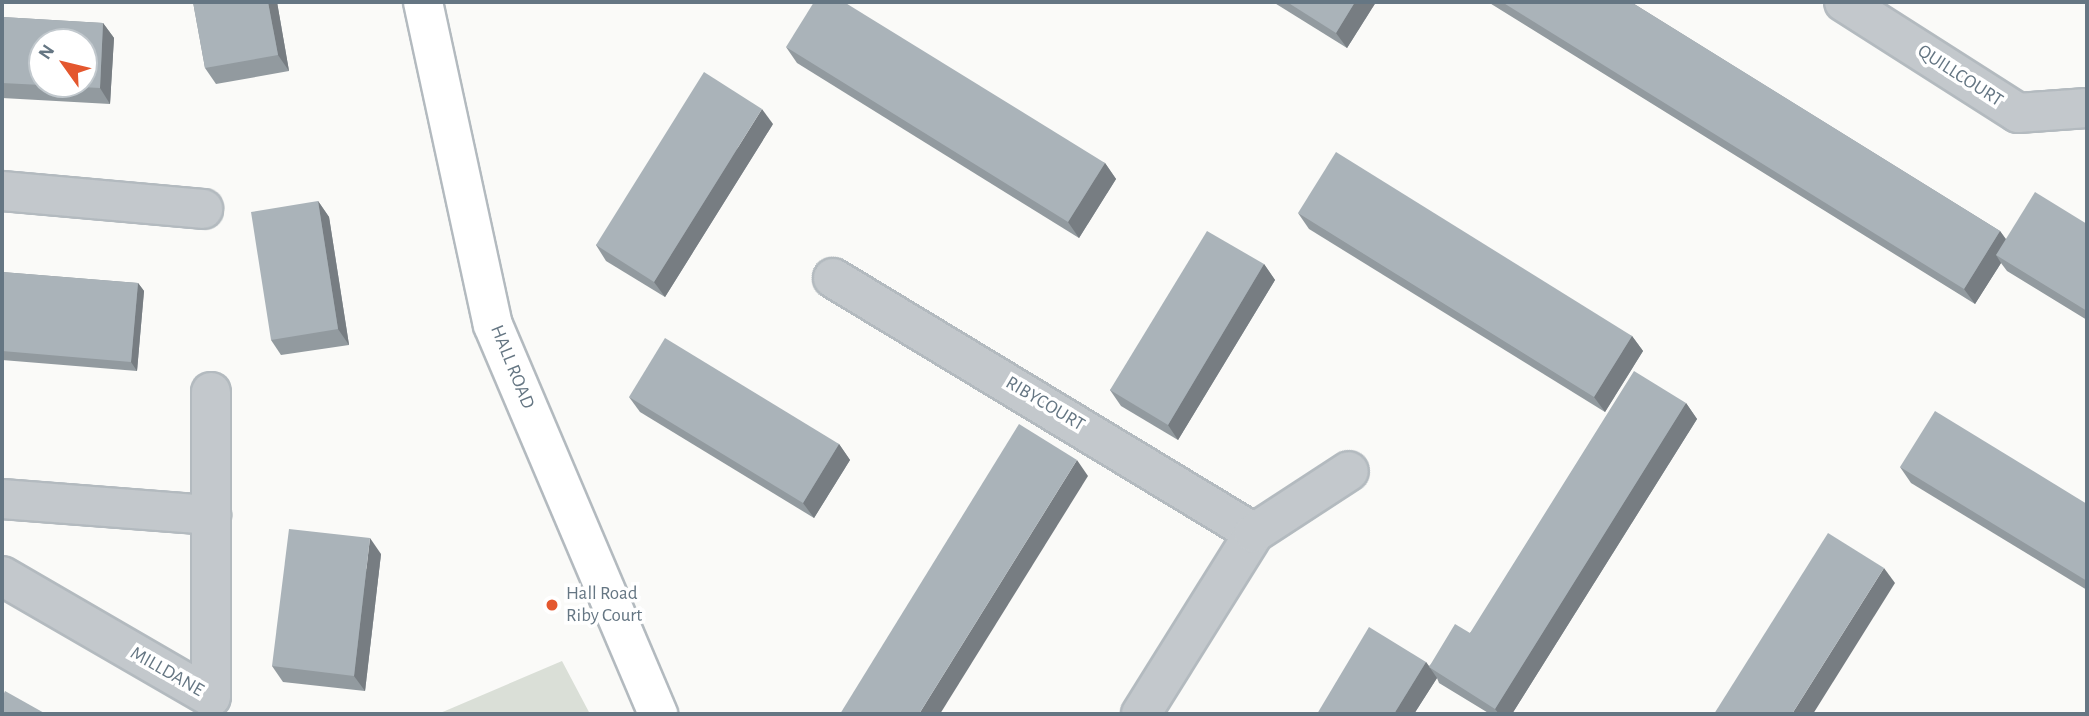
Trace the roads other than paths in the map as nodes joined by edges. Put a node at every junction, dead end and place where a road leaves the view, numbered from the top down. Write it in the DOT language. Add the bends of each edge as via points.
graph roads {
  1 [pos="422,2"];
  2 [pos="1844,2"];
  3 [pos="2087,108"];
  4 [pos="2,191"];
  5 [pos="203,209"];
  6 [pos="833,278"];
  7 [pos="211,392"];
  8 [pos="1349,471"];
  9 [pos="2,499"];
  10 [pos="211,515"];
  11 [pos="1254,534"];
  12 [pos="2,576"];
  13 [pos="658,714"];
  14 [pos="1141,714"];
  1 -- 13 [label="street, HALL ROAD" via="493,325"];
  2 -- 3 [label="street, QUILLCOURT" via="2018,113"];
  4 -- 5 [label="street"];
  6 -- 11 [label="street, RIBYCOURT"];
  7 -- 10 [label="street, MILLDANE"];
  8 -- 11 [label="street"];
  9 -- 10 [label="street"];
  10 -- 12 [label="street, MILLDANE" via="211,697"];
  11 -- 14 [label="street"];
}
